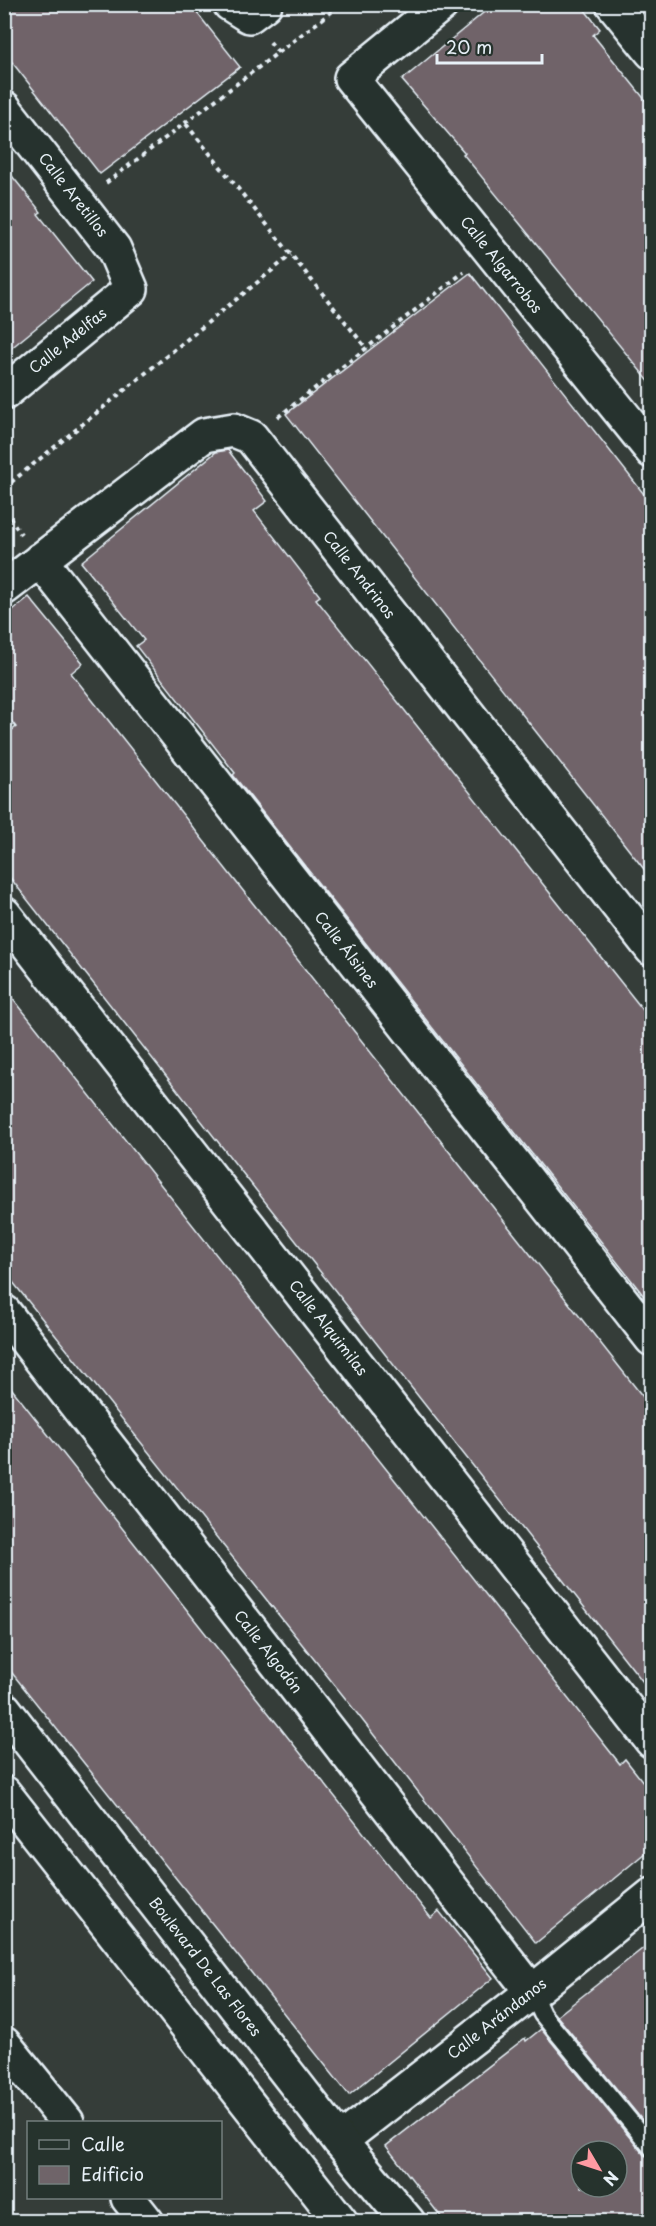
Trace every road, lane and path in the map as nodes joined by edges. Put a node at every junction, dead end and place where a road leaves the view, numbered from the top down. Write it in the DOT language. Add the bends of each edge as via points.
graph roads {
  1 [pos="342,4"];
  2 [pos="442,4"];
  3 [pos="613,4"];
  4 [pos="651,52"];
  5 [pos="4,108"];
  6 [pos="186,124"];
  7 [pos="79,203"];
  8 [pos="490,251"];
  9 [pos="291,255"];
  10 [pos="131,289"];
  11 [pos="367,349"];
  12 [pos="4,393"];
  13 [pos="251,437"];
  14 [pos="651,451"];
  15 [pos="4,488"];
  16 [pos="40,560"];
  17 [pos="4,588"];
  18 [pos="4,914"];
  19 [pos="651,949"];
  20 [pos="4,1312"];
  21 [pos="651,1339"];
  22 [pos="4,1709"];
  23 [pos="651,1741"];
  24 [pos="4,1793"];
  25 [pos="651,1895"];
  26 [pos="532,1992"];
  27 [pos="4,2044"];
  28 [pos="66,2121"];
  29 [pos="340,2141"];
  30 [pos="651,2148"];
  31 [pos="129,2199"];
  32 [pos="147,2222"];
  33 [pos="341,2222"];
  34 [pos="408,2222"];
  1 -- 6 [label="path"];
  2 -- 8 [label="street, Calle Algarrobos" via="351,78"];
  3 -- 4 [label="street"];
  5 -- 7 [label="street, Calle Aretillos"];
  6 -- 7 [label="path"];
  6 -- 9 [label="path"];
  7 -- 10 [label="street, Calle Aretillos" via="114,249"];
  8 -- 11 [label="path"];
  8 -- 14 [label="street, Calle Algarrobos"];
  9 -- 11 [label="path"];
  9 -- 15 [label="path"];
  10 -- 12 [label="street, Calle Adelfas"];
  11 -- 13 [label="path"];
  13 -- 16 [label="street" via="234,430 204,435"];
  13 -- 19 [label="street, Calle Andrinos"];
  16 -- 17 [label="street"];
  16 -- 21 [label="street, Calle Álsines"];
  18 -- 23 [label="street, Calle Alquimilas"];
  20 -- 26 [label="street, Calle Algodón"];
  22 -- 29 [label="street, Boulevard De Las Flores"];
  24 -- 33 [label="street"];
  25 -- 26 [label="street, Calle Arándanos"];
  26 -- 29 [label="street, Calle Arándanos"];
  26 -- 30 [label="lane" via="542,2014"];
  27 -- 28 [label="street"];
  29 -- 34 [label="street, Boulevard De Las Flores"];
  31 -- 32 [label="street"];
}
